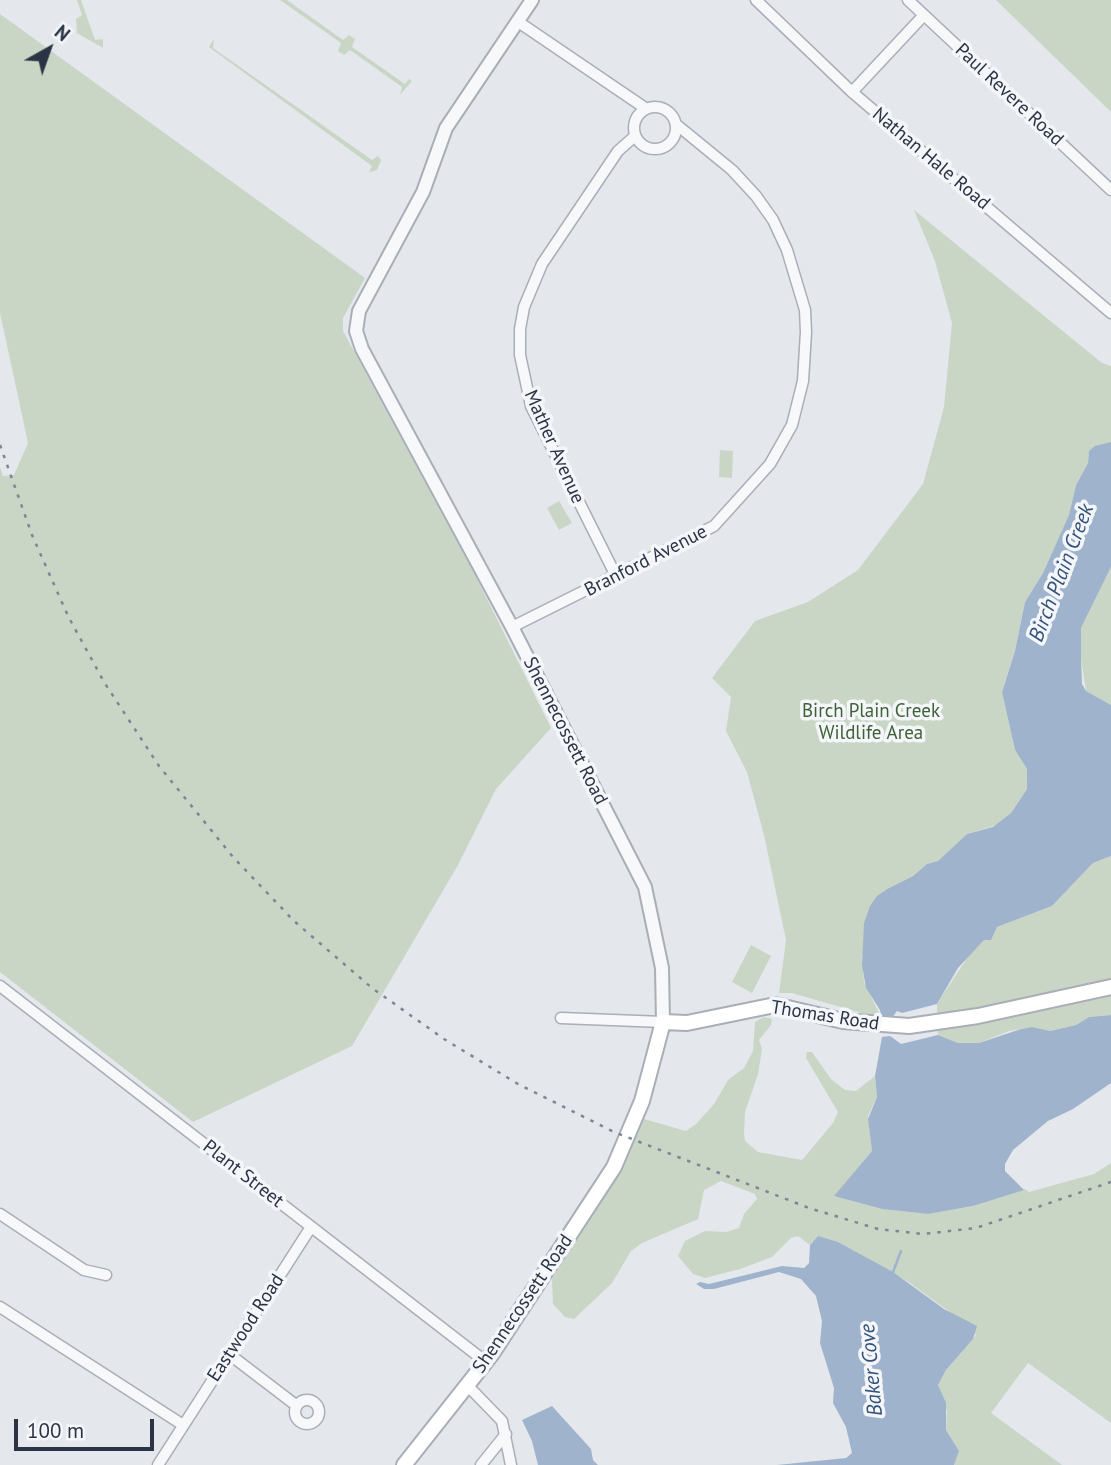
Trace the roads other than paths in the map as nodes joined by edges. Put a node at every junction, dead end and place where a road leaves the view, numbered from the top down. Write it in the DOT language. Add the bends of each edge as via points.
graph roads {
  1 [pos="532,0"];
  2 [pos="755,0"];
  3 [pos="908,0"];
  4 [pos="923,15"];
  5 [pos="517,22"];
  6 [pos="852,92"];
  7 [pos="645,108"];
  8 [pos="677,125"];
  9 [pos="635,136"];
  10 [pos="673,140"];
  11 [pos="697,142"];
  12 [pos="1111,190"];
  13 [pos="1111,313"];
  14 [pos="616,576"];
  15 [pos="512,627"];
  16 [pos="0,986"];
  17 [pos="1111,987"];
  18 [pos="561,1018"];
  19 [pos="663,1022"];
  20 [pos="0,1214"];
  21 [pos="311,1227"];
  22 [pos="106,1275"];
  23 [pos="0,1307"];
  24 [pos="229,1354"];
  25 [pos="486,1362"];
  26 [pos="467,1385"];
  27 [pos="297,1406"];
  28 [pos="183,1425"];
  29 [pos="506,1434"];
  30 [pos="158,1465"];
  31 [pos="404,1465"];
  32 [pos="481,1465"];
  33 [pos="511,1465"];
  1 -- 5 [label="street, Shennecossett Road"];
  2 -- 6 [label="street, Nathan Hale Road"];
  3 -- 4 [label="street, Paul Revere Road"];
  4 -- 6 [label="street"];
  4 -- 12 [label="street, Paul Revere Road"];
  5 -- 7 [label="street"];
  5 -- 15 [label="street, Shennecossett Road" via="446,128 423,192 355,320 362,349"];
  6 -- 13 [label="street, Nathan Hale Road"];
  7 -- 8 [label="street" via="664,108"];
  7 -- 9 [label="street" via="635,122"];
  8 -- 10 [label="street"];
  8 -- 11 [label="street, Branford Avenue"];
  9 -- 10 [label="street" via="644,146 656,149"];
  9 -- 14 [label="street, Mather Avenue" via="618,151 542,264 520,330 520,355 531,406"];
  10 -- 11 [label="street"];
  11 -- 14 [label="street, Branford Avenue" via="756,196 787,250 805,310 803,381 792,425 779,452 730,511 696,537"];
  14 -- 15 [label="street, Branford Avenue"];
  15 -- 19 [label="street, Shennecossett Road" via="645,887 662,968"];
  16 -- 21 [label="street, Plant Street"];
  17 -- 19 [label="main road, Thomas Road" via="948,1022 886,1026 775,1005 687,1023"];
  18 -- 19 [label="street"];
  19 -- 25 [label="main road, Shennecossett Road" via="642,1101 619,1158"];
  20 -- 22 [label="street" via="84,1270"];
  21 -- 24 [label="street, Eastwood Road"];
  21 -- 25 [label="street, Plant Street"];
  23 -- 28 [label="street"];
  24 -- 27 [label="street"];
  24 -- 28 [label="street, Eastwood Road"];
  25 -- 26 [label="main road, Shennecossett Road"];
  26 -- 29 [label="street" via="502,1421"];
  26 -- 31 [label="main road, Shennecossett Road"];
  28 -- 30 [label="street, Eastwood Road"];
  29 -- 32 [label="street"];
  29 -- 33 [label="street"];
}
